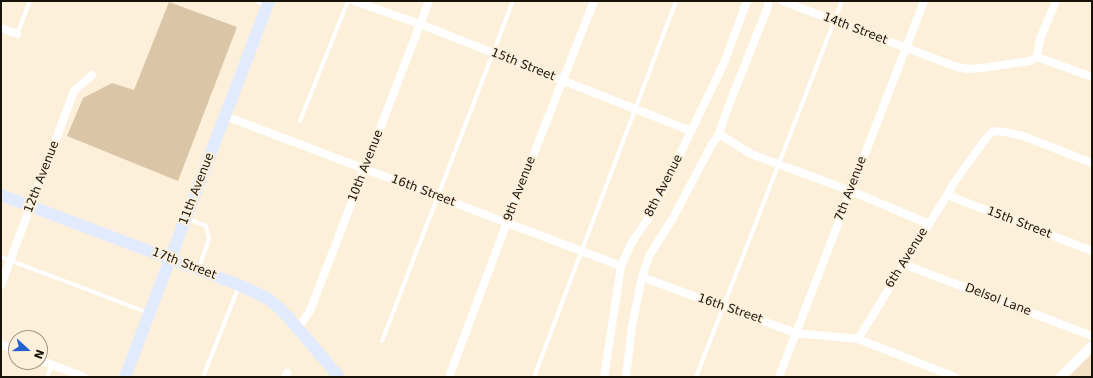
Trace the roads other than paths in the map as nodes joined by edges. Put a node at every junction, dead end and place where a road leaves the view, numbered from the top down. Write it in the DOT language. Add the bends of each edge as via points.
graph roads {
  1 [pos="30,1"];
  2 [pos="256,1"];
  3 [pos="348,1"];
  4 [pos="354,1"];
  5 [pos="430,1"];
  6 [pos="513,1"];
  7 [pos="594,1"];
  8 [pos="676,1"];
  9 [pos="747,1"];
  10 [pos="769,1"];
  11 [pos="782,1"];
  12 [pos="842,1"];
  13 [pos="924,1"];
  14 [pos="1056,1"];
  15 [pos="268,3"];
  16 [pos="835,21"];
  17 [pos="420,24"];
  18 [pos="1,28"];
  19 [pos="17,34"];
  20 [pos="906,48"];
  21 [pos="493,53"];
  22 [pos="1037,57"];
  23 [pos="92,75"];
  24 [pos="1092,77"];
  25 [pos="562,80"];
  26 [pos="635,109"];
  27 [pos="225,116"];
  28 [pos="300,121"];
  29 [pos="691,131"];
  30 [pos="719,134"];
  31 [pos="1092,163"];
  32 [pos="779,165"];
  33 [pos="365,169"];
  34 [pos="851,191"];
  35 [pos="1,195"];
  36 [pos="947,195"];
  37 [pos="438,197"];
  38 [pos="31,206"];
  39 [pos="186,218"];
  40 [pos="507,223"];
  41 [pos="929,224"];
  42 [pos="581,251"];
  43 [pos="1092,251"];
  44 [pos="1,257"];
  45 [pos="170,259"];
  46 [pos="11,260"];
  47 [pos="903,264"];
  48 [pos="621,266"];
  49 [pos="198,270"];
  50 [pos="642,277"];
  51 [pos="1,285"];
  52 [pos="239,285"];
  53 [pos="724,307"];
  54 [pos="149,313"];
  55 [pos="298,328"];
  56 [pos="796,332"];
  57 [pos="1092,336"];
  58 [pos="858,339"];
  59 [pos="382,341"];
  60 [pos="1092,346"];
  61 [pos="48,363"];
  62 [pos="52,365"];
  63 [pos="47,377"];
  64 [pos="84,377"];
  65 [pos="125,377"];
  66 [pos="204,377"];
  67 [pos="339,377"];
  68 [pos="449,377"];
  69 [pos="534,377"];
  70 [pos="604,377"];
  71 [pos="626,377"];
  72 [pos="696,377"];
  73 [pos="779,377"];
  74 [pos="955,377"];
  75 [pos="1061,377"];
  1 -- 19 [label="lane"];
  2 -- 15 [label="lane"];
  3 -- 28 [label="lane"];
  4 -- 17 [label="street, 15th Street"];
  5 -- 17 [label="street, 10th Avenue"];
  6 -- 21 [label="lane"];
  7 -- 25 [label="street, 9th Avenue"];
  8 -- 26 [label="lane"];
  9 -- 29 [label="street, 8th Avenue" via="724,63"];
  10 -- 30 [label="street, 8th Avenue"];
  11 -- 16 [label="street, 14th Street"];
  12 -- 16 [label="lane"];
  13 -- 20 [label="street, 7th Avenue"];
  14 -- 22 [label="street" via="1040,39"];
  15 -- 27 [label="main road, 11th Avenue"];
  16 -- 20 [label="street, 14th Street"];
  16 -- 32 [label="lane"];
  17 -- 21 [label="street, 15th Street"];
  17 -- 33 [label="street, 10th Avenue"];
  18 -- 19 [label="street"];
  20 -- 22 [label="street, 14th Street" via="968,69 1030,61"];
  20 -- 34 [label="street, 7th Avenue"];
  21 -- 25 [label="street, 15th Street"];
  21 -- 37 [label="lane"];
  22 -- 24 [label="street"];
  23 -- 38 [label="street, 12th Avenue" via="74,91"];
  25 -- 26 [label="street, 15th Street"];
  25 -- 40 [label="street, 9th Avenue"];
  26 -- 29 [label="street, 15th Street"];
  26 -- 42 [label="lane"];
  27 -- 33 [label="street, 16th Street"];
  27 -- 39 [label="main road, 11th Avenue"];
  29 -- 48 [label="street, 8th Avenue" via="651,214 631,244"];
  30 -- 32 [label="street" via="751,154"];
  30 -- 50 [label="street, 8th Avenue" via="649,256"];
  31 -- 36 [label="street, 6th Avenue" via="1023,136 996,131 987,137 952,184"];
  32 -- 34 [label="street"];
  32 -- 53 [label="lane"];
  33 -- 37 [label="street, 16th Street"];
  33 -- 55 [label="street, 10th Avenue" via="310,311"];
  34 -- 41 [label="street"];
  34 -- 56 [label="street, 7th Avenue"];
  35 -- 38 [label="main road, 17th Street"];
  36 -- 41 [label="street, 6th Avenue"];
  36 -- 43 [label="street, 15th Street"];
  37 -- 40 [label="street, 16th Street"];
  37 -- 59 [label="lane"];
  38 -- 45 [label="main road, 17th Street"];
  38 -- 46 [label="street, 12th Avenue"];
  39 -- 45 [label="main road, 11th Avenue"];
  39 -- 49 [label="lane" via="206,226 209,240"];
  40 -- 42 [label="street, 16th Street"];
  40 -- 68 [label="street, 9th Avenue"];
  41 -- 47 [label="street, 6th Avenue"];
  42 -- 48 [label="street, 16th Street"];
  42 -- 69 [label="lane"];
  44 -- 46 [label="lane"];
  45 -- 49 [label="main road, 17th Street"];
  45 -- 54 [label="main road, 11th Avenue"];
  46 -- 51 [label="street, 12th Avenue"];
  46 -- 54 [label="lane"];
  47 -- 57 [label="street, Delsol Lane"];
  47 -- 58 [label="street, 6th Avenue"];
  48 -- 70 [label="street, 8th Avenue"];
  49 -- 52 [label="main road, 17th Street"];
  50 -- 53 [label="street, 16th Street"];
  50 -- 71 [label="street, 8th Avenue" via="632,326"];
  52 -- 55 [label="main road, 17th Street" via="266,298 286,314"];
  52 -- 66 [label="lane"];
  53 -- 56 [label="street, 16th Street"];
  53 -- 72 [label="lane"];
  54 -- 65 [label="main road, 11th Avenue"];
  55 -- 67 [label="main road, 17th Street"];
  56 -- 58 [label="street"];
  56 -- 73 [label="street, 7th Avenue"];
  58 -- 74 [label="street"];
  60 -- 75 [label="street"];
  61 -- 62 [label="street"];
  62 -- 63 [label="lane"];
  62 -- 64 [label="street"];
}
